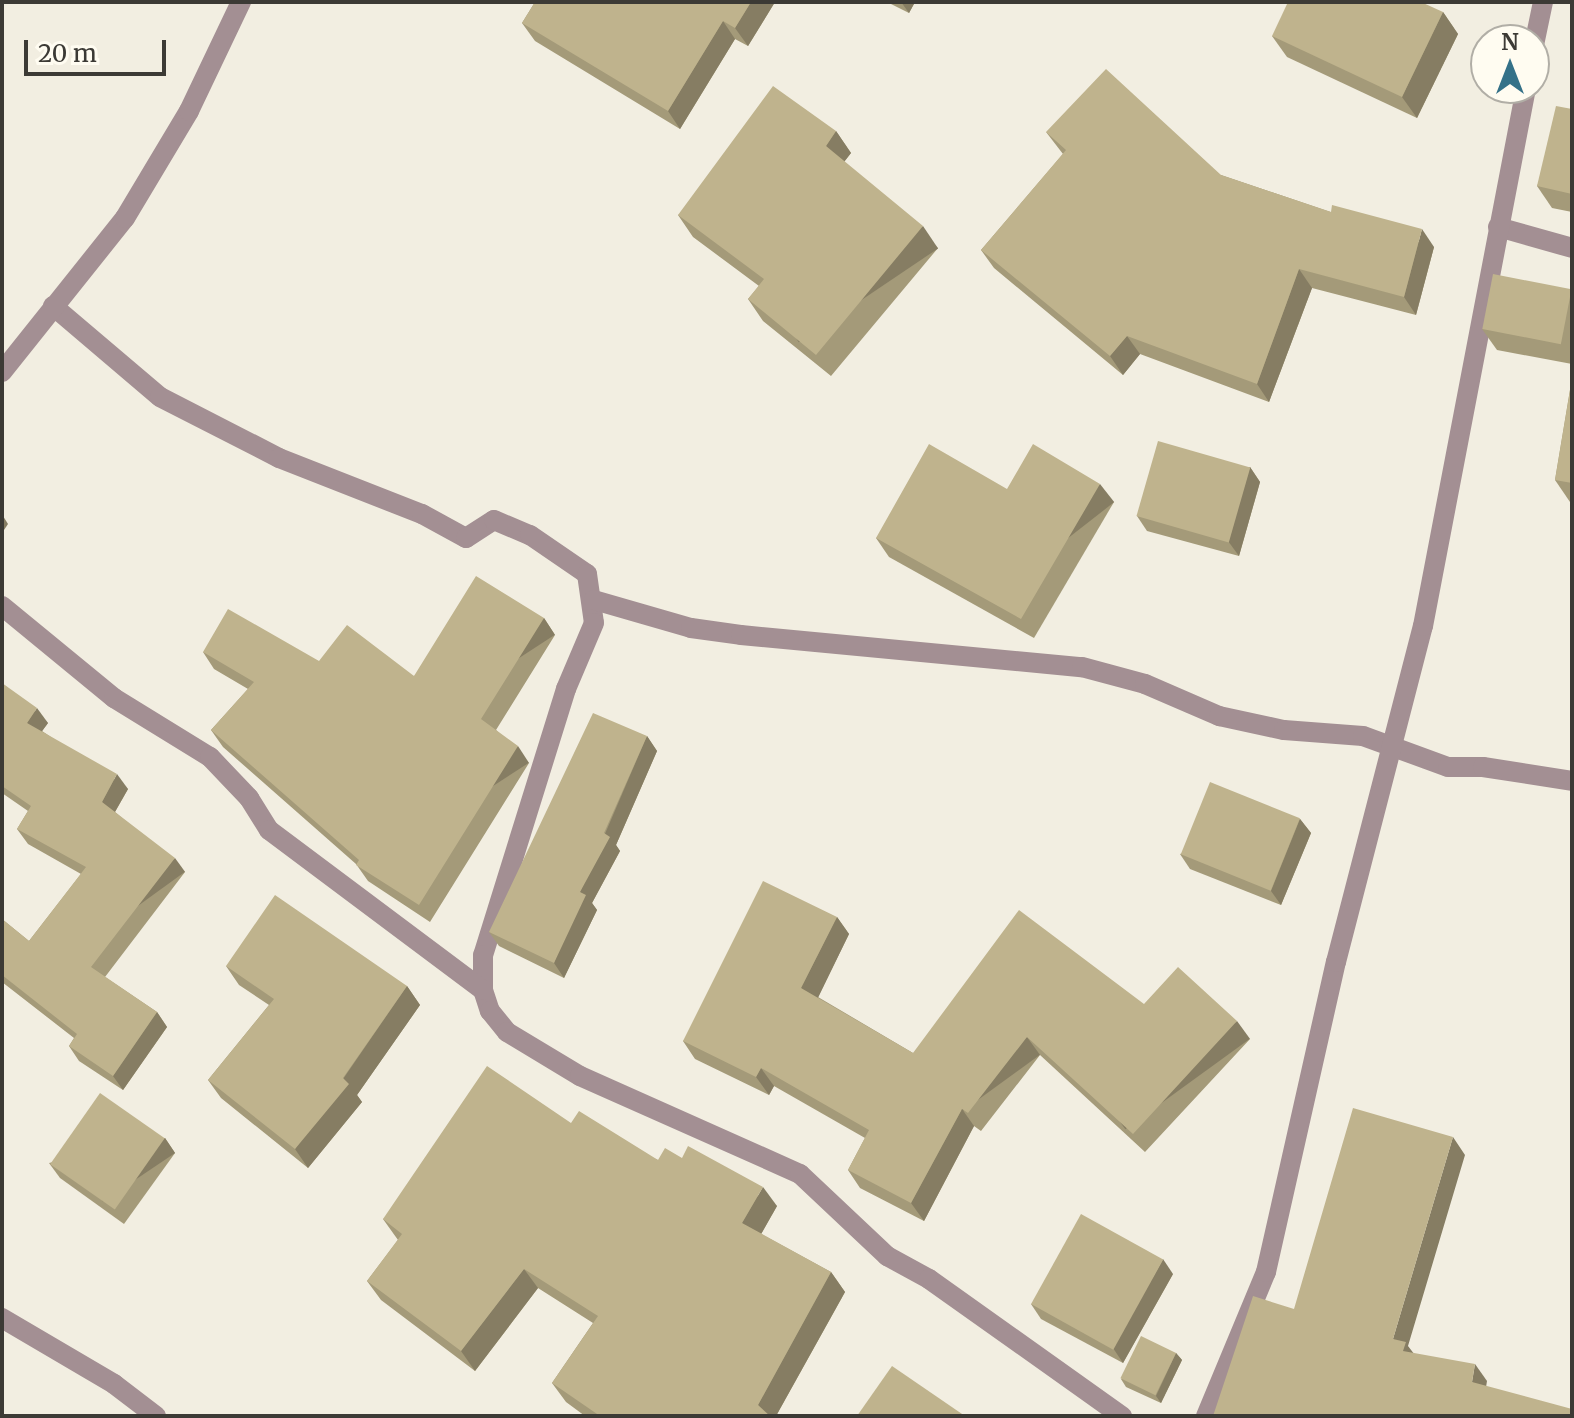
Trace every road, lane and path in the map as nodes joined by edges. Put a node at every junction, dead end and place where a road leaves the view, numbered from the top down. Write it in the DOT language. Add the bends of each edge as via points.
graph roads {
  1 [pos="241,2"];
  2 [pos="1543,2"];
  3 [pos="1538,24"];
  4 [pos="1523,104"];
  5 [pos="1498,227"];
  6 [pos="1572,248"];
  7 [pos="53,306"];
  8 [pos="2,372"];
  9 [pos="594,600"];
  10 [pos="2,606"];
  11 [pos="1393,746"];
  12 [pos="1572,781"];
  13 [pos="483,990"];
  14 [pos="2,1318"];
  15 [pos="156,1416"];
  16 [pos="1122,1416"];
  17 [pos="1206,1416"];
  1 -- 7 [label="street" via="189,111 125,218"];
  2 -- 3 [label="street"];
  4 -- 5 [label="street"];
  5 -- 6 [label="street"];
  5 -- 11 [label="street" via="1423,626"];
  7 -- 8 [label="street"];
  7 -- 9 [label="street" via="160,397 279,458 422,514 466,538 494,520 530,535 587,574"];
  9 -- 11 [label="street" via="691,628 741,635 1082,667 1145,684 1219,716 1284,730 1363,736"];
  9 -- 13 [label="street" via="594,623 566,689 483,955"];
  10 -- 13 [label="street" via="114,698 210,757 249,798 269,830"];
  11 -- 12 [label="street" via="1448,767"];
  11 -- 17 [label="street" via="1336,962 1266,1272"];
  13 -- 16 [label="street" via="507,1032 580,1076 800,1174 887,1256 929,1279"];
  14 -- 15 [label="street" via="114,1384"];
}
